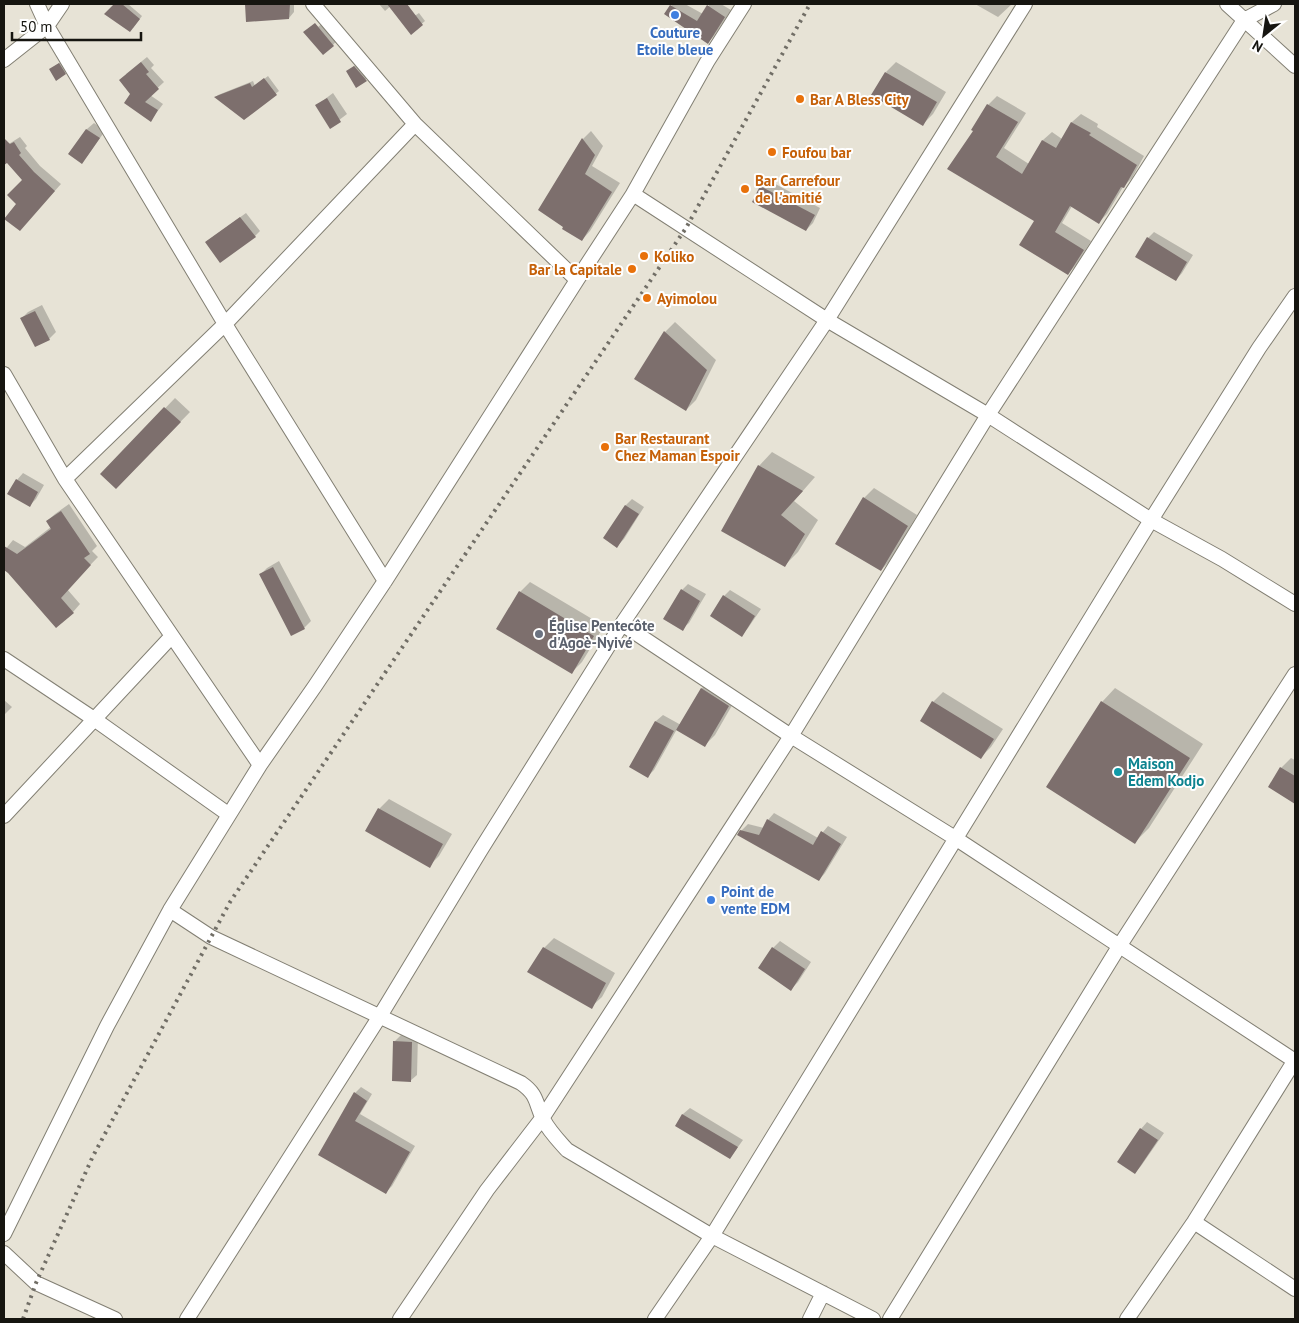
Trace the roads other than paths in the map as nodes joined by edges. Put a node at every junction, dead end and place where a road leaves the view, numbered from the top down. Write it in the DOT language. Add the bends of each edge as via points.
graph roads {
  1 [pos="36,4"];
  2 [pos="62,4"];
  3 [pos="313,4"];
  4 [pos="744,4"];
  5 [pos="1025,4"];
  6 [pos="1227,4"];
  7 [pos="1274,4"];
  8 [pos="1244,20"];
  9 [pos="47,26"];
  10 [pos="4,60"];
  11 [pos="1295,66"];
  12 [pos="415,124"];
  13 [pos="633,194"];
  14 [pos="576,280"];
  15 [pos="1295,296"];
  16 [pos="828,320"];
  17 [pos="225,324"];
  18 [pos="4,374"];
  19 [pos="988,415"];
  20 [pos="65,479"];
  21 [pos="1151,520"];
  22 [pos="385,581"];
  23 [pos="1295,604"];
  24 [pos="622,624"];
  25 [pos="171,637"];
  26 [pos="4,659"];
  27 [pos="1295,674"];
  28 [pos="94,719"];
  29 [pos="791,736"];
  30 [pos="260,765"];
  31 [pos="228,814"];
  32 [pos="4,816"];
  33 [pos="955,838"];
  34 [pos="170,910"];
  35 [pos="1120,945"];
  36 [pos="380,1016"];
  37 [pos="1295,1061"];
  38 [pos="542,1118"];
  39 [pos="1194,1222"];
  40 [pos="4,1234"];
  41 [pos="712,1236"];
  42 [pos="4,1253"];
  43 [pos="1295,1289"];
  44 [pos="823,1293"];
  45 [pos="114,1319"];
  46 [pos="188,1319"];
  47 [pos="400,1319"];
  48 [pos="655,1319"];
  49 [pos="810,1319"];
  50 [pos="873,1319"];
  51 [pos="890,1319"];
  52 [pos="1127,1319"];
  1 -- 9 [label="street"];
  2 -- 9 [label="street"];
  3 -- 12 [label="street"];
  4 -- 13 [label="street" via="707,62"];
  5 -- 16 [label="street"];
  6 -- 8 [label="street"];
  7 -- 8 [label="street"];
  8 -- 11 [label="street"];
  8 -- 19 [label="street"];
  9 -- 10 [label="street"];
  9 -- 17 [label="street"];
  12 -- 14 [label="street"];
  12 -- 17 [label="street"];
  13 -- 14 [label="street"];
  13 -- 16 [label="street"];
  14 -- 22 [label="street"];
  15 -- 21 [label="street"];
  16 -- 19 [label="street"];
  16 -- 24 [label="street"];
  17 -- 20 [label="street"];
  17 -- 22 [label="street"];
  18 -- 20 [label="street"];
  19 -- 21 [label="street"];
  19 -- 29 [label="street"];
  20 -- 25 [label="street"];
  21 -- 23 [label="street"];
  21 -- 33 [label="street"];
  22 -- 30 [label="street"];
  24 -- 29 [label="street"];
  24 -- 36 [label="street"];
  25 -- 28 [label="street"];
  25 -- 30 [label="street"];
  26 -- 28 [label="street"];
  27 -- 35 [label="street"];
  28 -- 31 [label="street"];
  28 -- 32 [label="street"];
  29 -- 33 [label="street"];
  29 -- 38 [label="street"];
  30 -- 31 [label="street"];
  31 -- 34 [label="street"];
  33 -- 35 [label="street"];
  33 -- 41 [label="street"];
  34 -- 36 [label="street" via="211,937"];
  34 -- 40 [label="street" via="107,1026"];
  35 -- 37 [label="street"];
  35 -- 51 [label="street"];
  36 -- 38 [label="street" via="521,1083 531,1090"];
  36 -- 46 [label="street"];
  37 -- 39 [label="street"];
  38 -- 41 [label="street" via="567,1150"];
  38 -- 47 [label="street" via="487,1190"];
  39 -- 43 [label="street"];
  39 -- 52 [label="street"];
  41 -- 44 [label="street"];
  41 -- 48 [label="street"];
  42 -- 45 [label="street" via="36,1283"];
  44 -- 49 [label="street"];
  44 -- 50 [label="street"];
}
